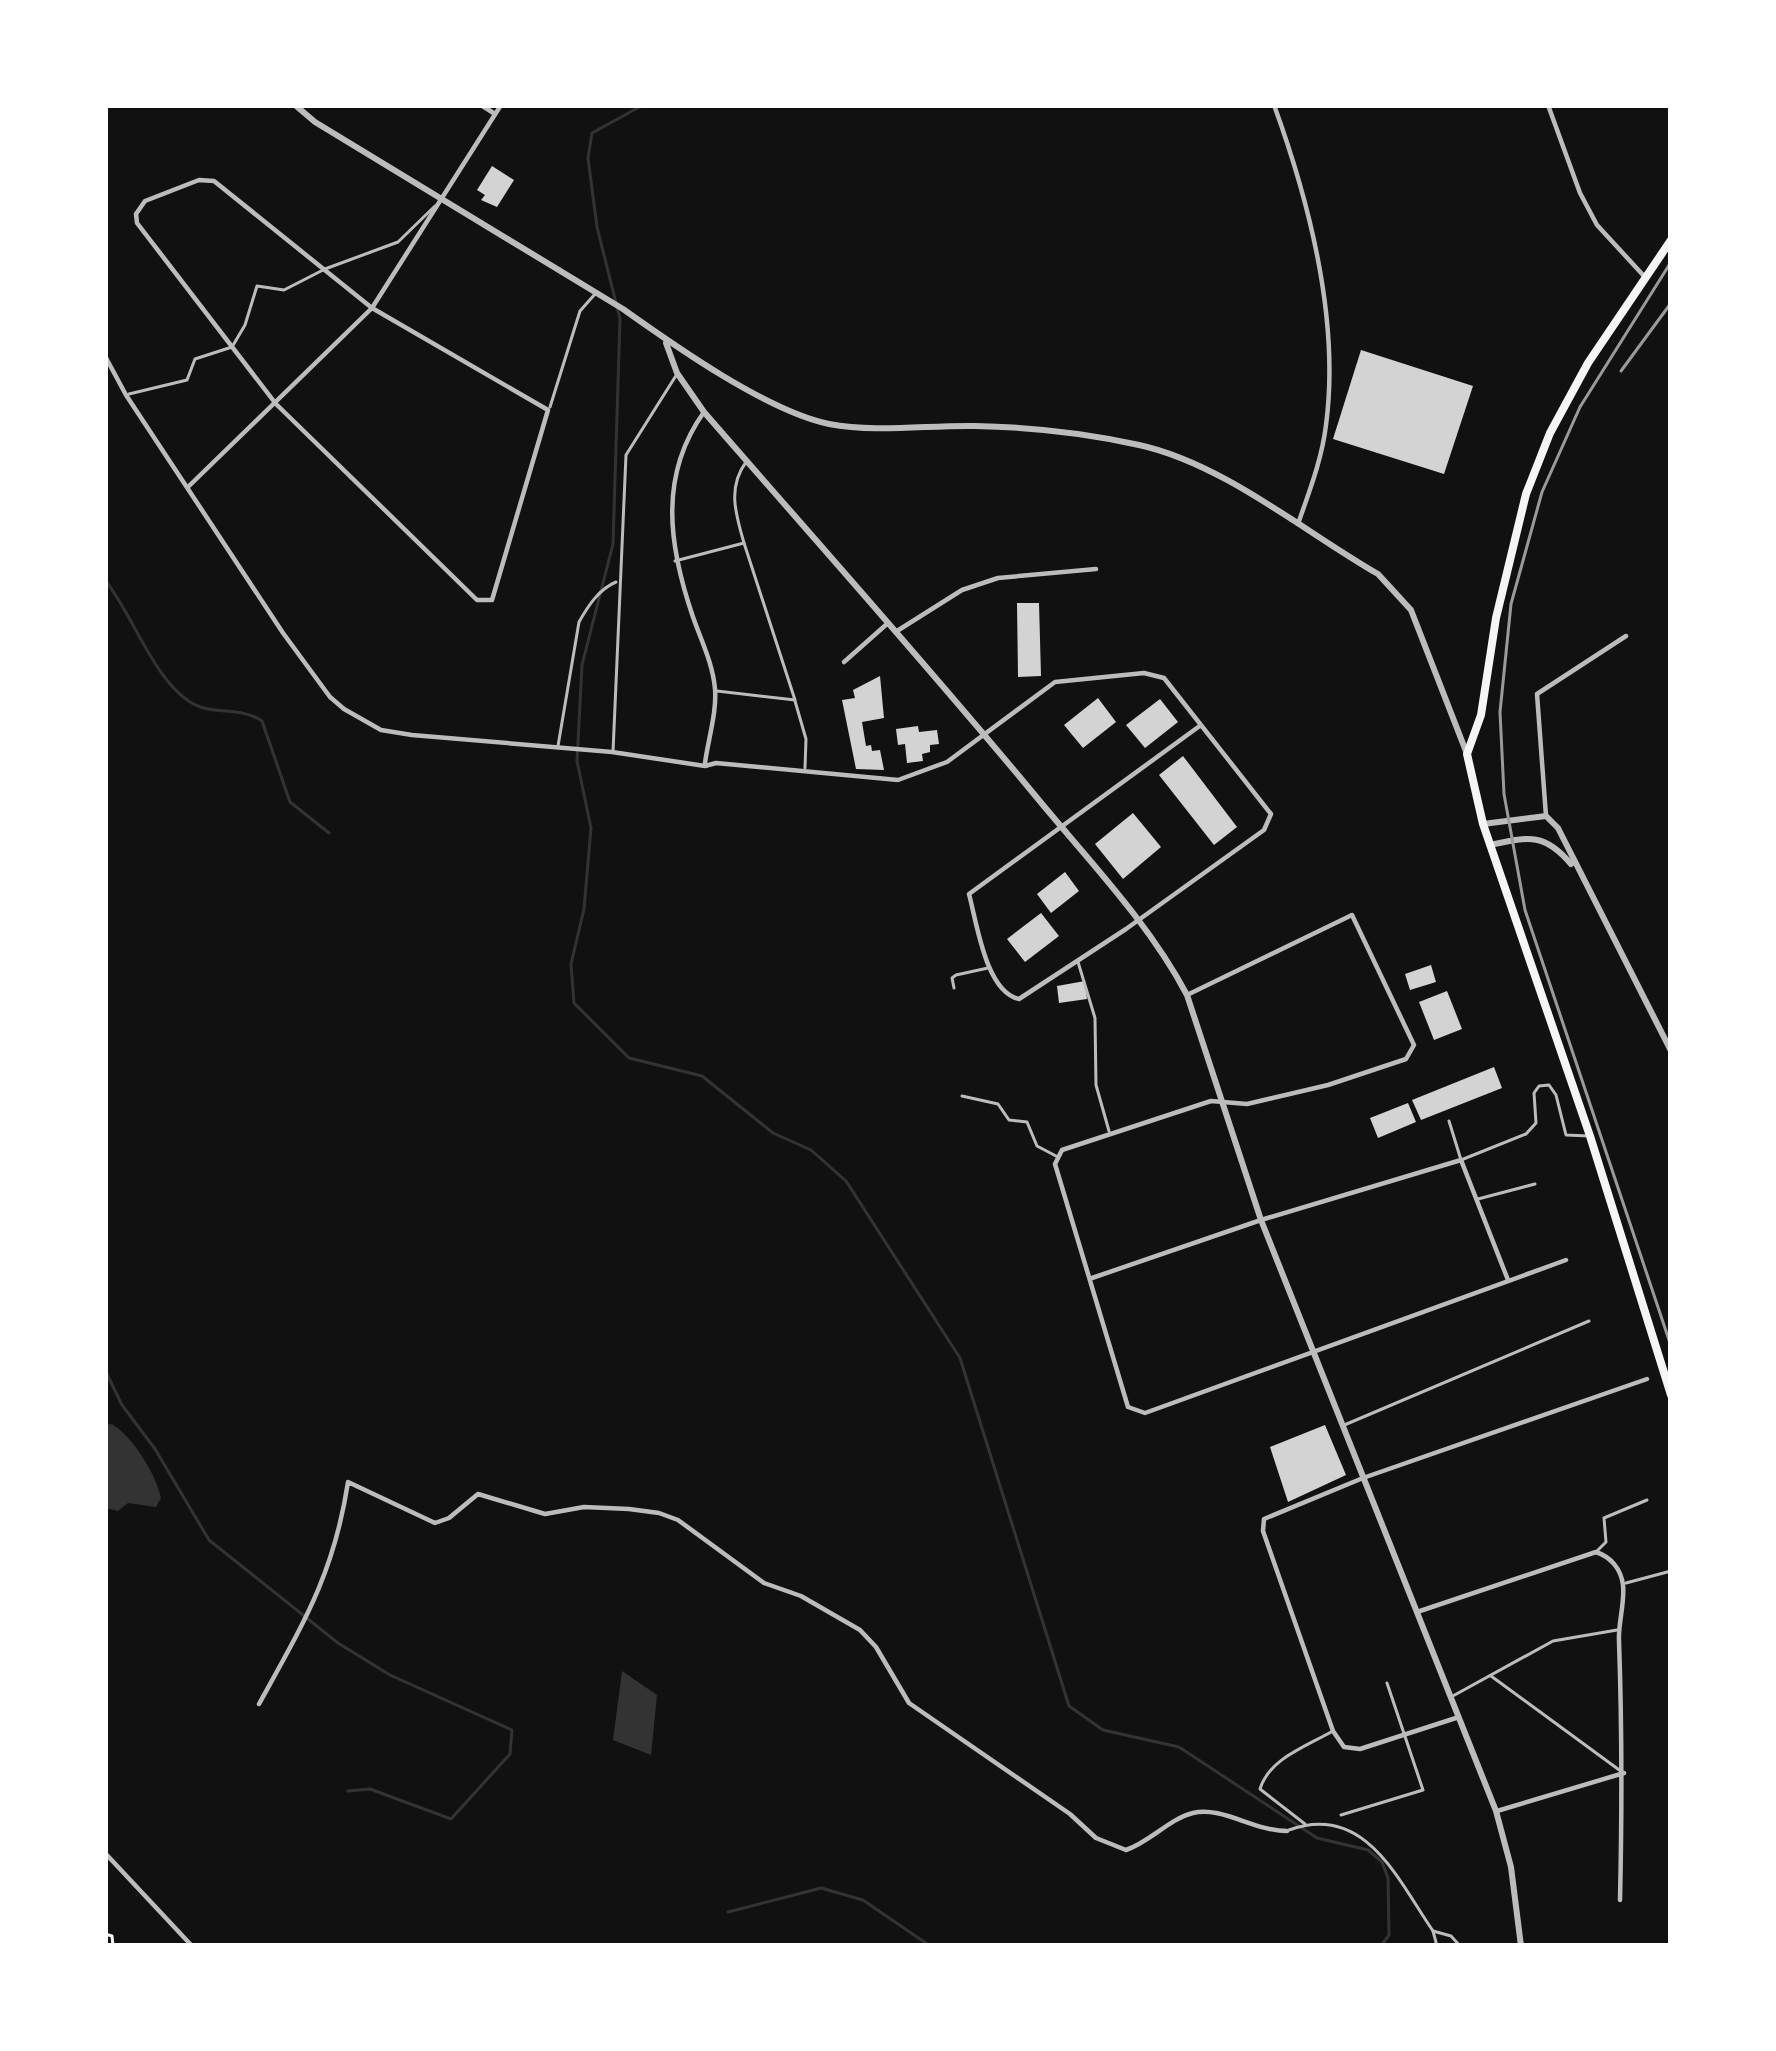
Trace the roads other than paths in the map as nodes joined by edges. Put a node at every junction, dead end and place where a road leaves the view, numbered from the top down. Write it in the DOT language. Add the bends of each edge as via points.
graph roads {
  1 [pos="295,105"];
  2 [pos="482,105"];
  3 [pos="501,105"];
  4 [pos="1275,105"];
  5 [pos="1548,105"];
  6 [pos="495,114"];
  7 [pos="441,200"];
  8 [pos="1671,239"];
  9 [pos="325,269"];
  10 [pos="1644,276"];
  11 [pos="596,293"];
  12 [pos="372,308"];
  13 [pos="666,343"];
  14 [pos="232,347"];
  15 [pos="105,356"];
  16 [pos="677,373"];
  17 [pos="126,395"];
  18 [pos="276,404"];
  19 [pos="548,410"];
  20 [pos="704,412"];
  21 [pos="747,461"];
  22 [pos="189,486"];
  23 [pos="1298,524"];
  24 [pos="744,543"];
  25 [pos="675,561"];
  26 [pos="1096,569"];
  27 [pos="619,581"];
  28 [pos="888,623"];
  29 [pos="897,631"];
  30 [pos="1626,636"];
  31 [pos="844,662"];
  32 [pos="715,691"];
  33 [pos="795,700"];
  34 [pos="1201,725"];
  35 [pos="985,735"];
  36 [pos="558,748"];
  37 [pos="613,752"];
  38 [pos="1467,754"];
  39 [pos="705,766"];
  40 [pos="805,772"];
  41 [pos="1546,816"];
  42 [pos="1483,824"];
  43 [pos="1060,826"];
  44 [pos="1490,844"];
  45 [pos="1576,872"];
  46 [pos="1138,920"];
  47 [pos="1078,962"];
  48 [pos="990,968"];
  49 [pos="954,988"];
  50 [pos="1187,995"];
  51 [pos="1671,1052"];
  52 [pos="962,1096"];
  53 [pos="1222,1104"];
  54 [pos="1448,1121"];
  55 [pos="1109,1133"];
  56 [pos="1590,1136"];
  57 [pos="1056,1156"];
  58 [pos="1461,1160"];
  59 [pos="1535,1184"];
  60 [pos="1476,1199"];
  61 [pos="1262,1220"];
  62 [pos="1567,1260"];
  63 [pos="1092,1278"];
  64 [pos="1508,1280"];
  65 [pos="1589,1321"];
  66 [pos="1312,1352"];
  67 [pos="1647,1378"];
  68 [pos="1671,1394"];
  69 [pos="1342,1426"];
  70 [pos="1363,1478"];
  71 [pos="1647,1500"];
  72 [pos="1596,1552"];
  73 [pos="1671,1571"];
  74 [pos="1623,1584"];
  75 [pos="1420,1611"];
  76 [pos="1618,1630"];
  77 [pos="1490,1676"];
  78 [pos="1387,1683"];
  79 [pos="1451,1697"];
  80 [pos="259,1704"];
  81 [pos="1459,1718"];
  82 [pos="1333,1731"];
  83 [pos="1405,1733"];
  84 [pos="1624,1773"];
  85 [pos="1496,1811"];
  86 [pos="1341,1815"];
  87 [pos="1304,1826"];
  88 [pos="1287,1831"];
  89 [pos="105,1853"];
  90 [pos="1620,1900"];
  91 [pos="1433,1931"];
  92 [pos="192,1946"];
  93 [pos="1437,1946"];
  94 [pos="1460,1946"];
  95 [pos="1522,1946"];
  1 -- 7 [label="street"];
  2 -- 6 [label="street"];
  3 -- 6 [label="street"];
  4 -- 23 [label="street" via="1314,244 1332,363 1326,429"];
  5 -- 10 [label="street" via="1597,225"];
  6 -- 7 [label="street"];
  7 -- 9 [label="lane" via="398,242"];
  7 -- 11 [label="street"];
  7 -- 12 [label="street"];
  8 -- 10 [label="main road"];
  9 -- 12 [label="street"];
  9 -- 14 [label="lane" via="284,290 256,286"];
  9 -- 14 [label="street" via="214,181 145,201 137,224"];
  10 -- 38 [label="main road" via="1588,363 1526,494"];
  11 -- 13 [label="street"];
  11 -- 19 [label="lane" via="580,310"];
  12 -- 18 [label="street"];
  12 -- 19 [label="street"];
  13 -- 16 [label="street"];
  13 -- 23 [label="street" via="814,420 1037,430 1142,445 1224,479"];
  14 -- 17 [label="lane" via="195,358 187,380"];
  14 -- 18 [label="street"];
  15 -- 17 [label="street"];
  16 -- 20 [label="street"];
  16 -- 27 [label="lane" via="626,455"];
  17 -- 22 [label="street"];
  18 -- 19 [label="street" via="477,600 492,600 498,587"];
  18 -- 22 [label="street"];
  20 -- 21 [label="street"];
  20 -- 25 [label="street" via="674,482"];
  21 -- 24 [label="lane" via="733,503"];
  21 -- 28 [label="street"];
  22 -- 36 [label="street" via="344,709 381,730"];
  23 -- 38 [label="street" via="1378,574 1411,610"];
  24 -- 25 [label="lane"];
  24 -- 33 [label="lane"];
  25 -- 32 [label="street"];
  26 -- 29 [label="street" via="998,578 962,590"];
  27 -- 36 [label="lane" via="579,622"];
  27 -- 37 [label="lane"];
  28 -- 29 [label="street"];
  28 -- 31 [label="street"];
  29 -- 35 [label="street"];
  30 -- 41 [label="street" via="1538,694"];
  32 -- 33 [label="lane"];
  32 -- 39 [label="street"];
  33 -- 40 [label="lane"];
  34 -- 35 [label="street" via="1164,678 1144,673 1055,682"];
  34 -- 43 [label="street"];
  34 -- 46 [label="street" via="1271,814 1264,830"];
  35 -- 40 [label="street" via="946,763 898,780"];
  35 -- 43 [label="street"];
  36 -- 37 [label="street"];
  37 -- 39 [label="street"];
  38 -- 42 [label="main road"];
  39 -- 40 [label="street"];
  41 -- 42 [label="street"];
  41 -- 45 [label="street"];
  42 -- 44 [label="main road"];
  43 -- 46 [label="street"];
  43 -- 48 [label="street" via="969,894"];
  44 -- 45 [label="street" via="1541,839"];
  44 -- 56 [label="main road"];
  45 -- 51 [label="street"];
  46 -- 47 [label="street"];
  46 -- 50 [label="street"];
  47 -- 48 [label="street" via="1019,999 1000,990"];
  47 -- 55 [label="lane" via="1095,1018 1096,1085"];
  48 -- 49 [label="lane" via="956,975"];
  50 -- 53 [label="street"];
  50 -- 53 [label="street" via="1352,915 1410,1030 1414,1045 1406,1058 1328,1085"];
  52 -- 57 [label="lane" via="1027,1122 1037,1146"];
  53 -- 55 [label="street"];
  53 -- 61 [label="street"];
  54 -- 58 [label="lane"];
  55 -- 57 [label="street"];
  56 -- 58 [label="lane" via="1566,1135 1556,1095 1550,1085 1539,1086 1536,1123 1526,1134"];
  56 -- 68 [label="main road"];
  57 -- 63 [label="street"];
  58 -- 60 [label="street"];
  58 -- 61 [label="street"];
  59 -- 60 [label="lane"];
  60 -- 64 [label="street"];
  61 -- 63 [label="street"];
  61 -- 66 [label="street"];
  62 -- 64 [label="street"];
  63 -- 66 [label="street" via="1128,1407 1145,1413"];
  64 -- 66 [label="street"];
  65 -- 69 [label="lane"];
  66 -- 69 [label="street"];
  67 -- 70 [label="street"];
  69 -- 70 [label="street"];
  70 -- 75 [label="street"];
  70 -- 82 [label="street" via="1264,1519"];
  71 -- 72 [label="lane" via="1604,1518 1606,1542"];
  72 -- 74 [label="street" via="1609,1556"];
  72 -- 75 [label="street"];
  73 -- 74 [label="lane"];
  74 -- 76 [label="street"];
  75 -- 79 [label="street"];
  76 -- 77 [label="lane" via="1553,1641"];
  76 -- 84 [label="street"];
  77 -- 79 [label="lane"];
  77 -- 84 [label="lane"];
  78 -- 83 [label="lane"];
  79 -- 81 [label="street"];
  80 -- 88 [label="street" via="335,1550 348,1482 435,1523 478,1494 545,1514 584,1507 659,1513 764,1583 860,1630 909,1703 1096,1838 1126,1850 1192,1813"];
  81 -- 83 [label="street"];
  81 -- 85 [label="street"];
  82 -- 83 [label="street" via="1343,1747 1360,1749"];
  82 -- 87 [label="lane" via="1271,1767 1260,1784"];
  83 -- 86 [label="lane" via="1423,1790"];
  84 -- 85 [label="street"];
  84 -- 90 [label="street"];
  85 -- 95 [label="street"];
  87 -- 88 [label="lane"];
  87 -- 91 [label="lane" via="1337,1828 1376,1847"];
  89 -- 92 [label="street"];
  91 -- 93 [label="lane"];
  91 -- 94 [label="lane"];
}
